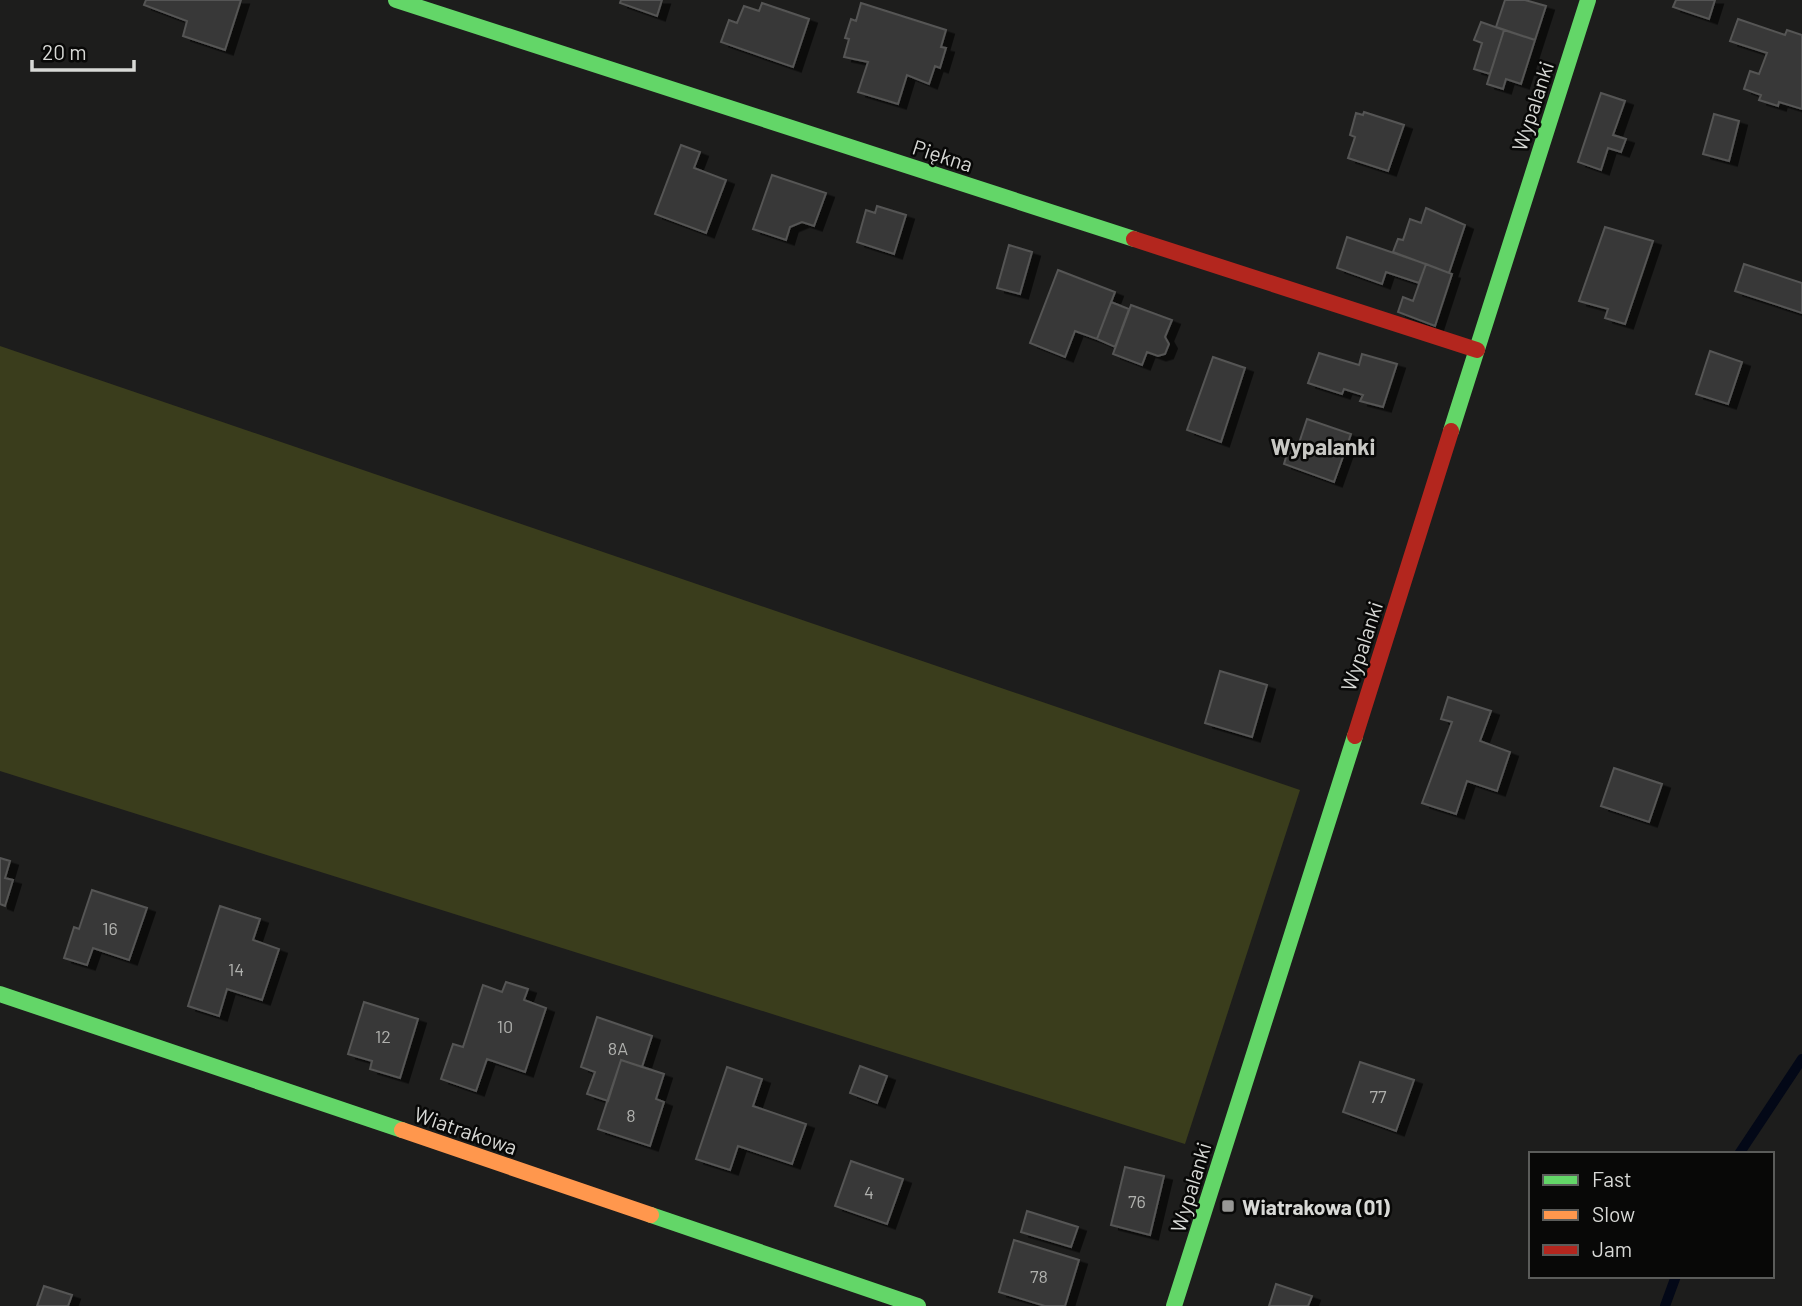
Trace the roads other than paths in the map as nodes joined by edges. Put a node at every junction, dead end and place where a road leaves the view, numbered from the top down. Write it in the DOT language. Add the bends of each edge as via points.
graph roads {
  1 [pos="396,0"];
  2 [pos="1588,0"];
  3 [pos="1477,350"];
  4 [pos="0,994"];
  5 [pos="918,1306"];
  6 [pos="1174,1306"];
  1 -- 3 [label="street, Piękna"];
  2 -- 3 [label="street, Wypalanki"];
  3 -- 6 [label="street, Wypalanki"];
  4 -- 5 [label="street, Wiatrakowa"];
}
